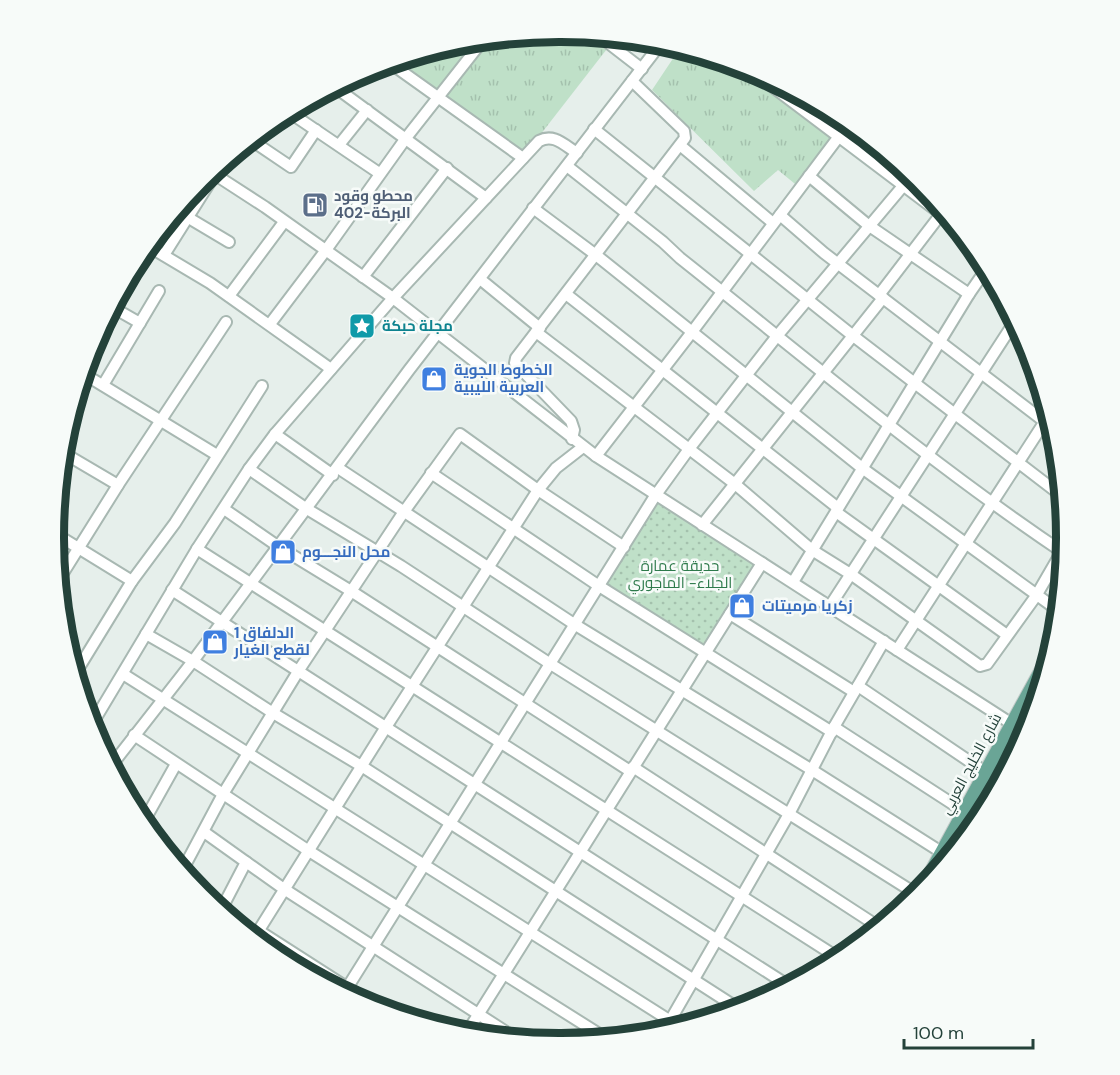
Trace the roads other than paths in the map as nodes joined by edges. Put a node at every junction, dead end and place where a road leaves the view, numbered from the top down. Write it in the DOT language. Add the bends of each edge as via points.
graph roads {
  1 [pos="611,45"];
  2 [pos="476,50"];
  3 [pos="655,52"];
  4 [pos="402,68"];
  5 [pos="642,69"];
  6 [pos="632,81"];
  7 [pos="342,93"];
  8 [pos="439,99"];
  9 [pos="805,107"];
  10 [pos="367,110"];
  11 [pos="298,118"];
  12 [pos="594,129"];
  13 [pos="316,130"];
  14 [pos="843,131"];
  15 [pos="838,137"];
  16 [pos="406,138"];
  17 [pos="258,144"];
  18 [pos="339,146"];
  19 [pos="681,146"];
  20 [pos="577,153"];
  21 [pos="523,158"];
  22 [pos="567,166"];
  23 [pos="447,168"];
  24 [pos="380,173"];
  25 [pos="808,176"];
  26 [pos="219,178"];
  27 [pos="653,178"];
  28 [pos="905,183"];
  29 [pos="903,186"];
  30 [pos="486,198"];
  31 [pos="197,201"];
  32 [pos="923,201"];
  33 [pos="533,208"];
  34 [pos="627,213"];
  35 [pos="184,215"];
  36 [pos="187,217"];
  37 [pos="776,219"];
  38 [pos="284,222"];
  39 [pos="943,224"];
  40 [pos="868,225"];
  41 [pos="229,242"];
  42 [pos="326,250"];
  43 [pos="156,251"];
  44 [pos="750,254"];
  45 [pos="911,254"];
  46 [pos="164,255"];
  47 [pos="596,255"];
  48 [pos="838,264"];
  49 [pos="363,277"];
  50 [pos="981,277"];
  51 [pos="480,279"];
  52 [pos="159,291"];
  53 [pos="722,291"];
  54 [pos="566,294"];
  55 [pos="969,294"];
  56 [pos="229,296"];
  57 [pos="881,297"];
  58 [pos="393,298"];
  59 [pos="808,300"];
  60 [pos="120,311"];
  61 [pos="226,322"];
  62 [pos="140,323"];
  63 [pos="270,324"];
  64 [pos="538,330"];
  65 [pos="1010,330"];
  66 [pos="692,332"];
  67 [pos="438,333"];
  68 [pos="852,335"];
  69 [pos="777,336"];
  70 [pos="941,341"];
  71 [pos="331,369"];
  72 [pos="661,370"];
  73 [pos="981,372"];
  74 [pos="823,373"];
  75 [pos="746,375"];
  76 [pos="91,378"];
  77 [pos="914,383"];
  78 [pos="103,385"];
  79 [pos="262,386"];
  80 [pos="634,406"];
  81 [pos="792,411"];
  82 [pos="717,414"];
  83 [pos="954,416"];
  84 [pos="1040,416"];
  85 [pos="161,420"];
  86 [pos="890,424"];
  87 [pos="1043,429"];
  88 [pos="275,434"];
  89 [pos="572,439"];
  90 [pos="583,447"];
  91 [pos="762,448"];
  92 [pos="689,449"];
  93 [pos="217,455"];
  94 [pos="929,455"];
  95 [pos="596,456"];
  96 [pos="71,457"];
  97 [pos="1017,463"];
  98 [pos="862,468"];
  99 [pos="249,469"];
  100 [pos="336,472"];
  101 [pos="431,473"];
  102 [pos="735,484"];
  103 [pos="118,485"];
  104 [pos="1053,489"];
  105 [pos="538,490"];
  106 [pos="655,496"];
  107 [pos="902,497"];
  108 [pos="993,503"];
  109 [pos="224,509"];
  110 [pos="307,509"];
  111 [pos="837,510"];
  112 [pos="403,513"];
  113 [pos="702,525"];
  114 [pos="514,529"];
  115 [pos="64,539"];
  116 [pos="875,539"];
  117 [pos="965,543"];
  118 [pos="1056,544"];
  119 [pos="279,547"];
  120 [pos="624,547"];
  121 [pos="79,548"];
  122 [pos="197,549"];
  123 [pos="812,550"];
  124 [pos="376,552"];
  125 [pos="762,563"];
  126 [pos="1054,566"];
  127 [pos="488,567"];
  128 [pos="66,569"];
  129 [pos="852,575"];
  130 [pos="132,581"];
  131 [pos="793,582"];
  132 [pos="251,584"];
  133 [pos="939,584"];
  134 [pos="599,586"];
  135 [pos="172,590"];
  136 [pos="351,591"];
  137 [pos="1036,596"];
  138 [pos="1050,605"];
  139 [pos="830,606"];
  140 [pos="463,607"];
  141 [pos="730,614"];
  142 [pos="223,622"];
  143 [pos="915,622"];
  144 [pos="574,624"];
  145 [pos="325,632"];
  146 [pos="146,634"];
  147 [pos="1007,635"];
  148 [pos="884,641"];
  149 [pos="438,649"];
  150 [pos="897,650"];
  151 [pos="705,653"];
  152 [pos="193,661"];
  153 [pos="549,663"];
  154 [pos="81,665"];
  155 [pos="299,670"];
  156 [pos="123,674"];
  157 [pos="1032,686"];
  158 [pos="412,687"];
  159 [pos="856,689"];
  160 [pos="681,691"];
  161 [pos="162,699"];
  162 [pos="524,704"];
  163 [pos="273,713"];
  164 [pos="98,715"];
  165 [pos="1011,723"];
  166 [pos="386,727"];
  167 [pos="1018,728"];
  168 [pos="833,730"];
  169 [pos="657,732"];
  170 [pos="134,735"];
  171 [pos="501,743"];
  172 [pos="248,753"];
  173 [pos="117,758"];
  174 [pos="176,764"];
  175 [pos="363,768"];
  176 [pos="632,769"];
  177 [pos="812,770"];
  178 [pos="986,772"];
  179 [pos="993,777"];
  180 [pos="475,784"];
  181 [pos="223,794"];
  182 [pos="335,810"];
  183 [pos="606,811"];
  184 [pos="964,811"];
  185 [pos="148,813"];
  186 [pos="789,813"];
  187 [pos="971,815"];
  188 [pos="449,822"];
  189 [pos="204,832"];
  190 [pos="951,842"];
  191 [pos="309,851"];
  192 [pos="581,852"];
  193 [pos="942,853"];
  194 [pos="766,854"];
  195 [pos="246,862"];
  196 [pos="186,863"];
  197 [pos="424,866"];
  198 [pos="284,889"];
  199 [pos="908,890"];
  200 [pos="556,892"];
  201 [pos="741,896"];
  202 [pos="224,902"];
  203 [pos="398,906"];
  204 [pos="872,923"];
  205 [pos="258,931"];
  206 [pos="530,932"];
  207 [pos="717,940"];
  208 [pos="372,945"];
  209 [pos="286,950"];
  210 [pos="830,952"];
  211 [pos="301,957"];
  212 [pos="320,971"];
  213 [pos="504,974"];
  214 [pos="694,980"];
  215 [pos="781,981"];
  216 [pos="348,985"];
  217 [pos="730,1003"];
  218 [pos="478,1015"];
  219 [pos="677,1018"];
  220 [pos="669,1020"];
  221 [pos="472,1025"];
  222 [pos="502,1030"];
  223 [pos="595,1032"];
  1 -- 5 [label="street"];
  2 -- 8 [label="street"];
  3 -- 5 [label="street"];
  4 -- 8 [label="street"];
  5 -- 6 [label="street"];
  6 -- 12 [label="street"];
  6 -- 19 [label="street" via="684,131"];
  7 -- 10 [label="street"];
  8 -- 16 [label="street"];
  8 -- 21 [label="street"];
  9 -- 15 [label="street"];
  10 -- 16 [label="street"];
  10 -- 18 [label="street"];
  11 -- 13 [label="street"];
  12 -- 20 [label="street"];
  12 -- 27 [label="street"];
  13 -- 17 [label="street" via="291,167"];
  13 -- 18 [label="street"];
  14 -- 15 [label="street"];
  15 -- 25 [label="street"];
  15 -- 29 [label="street"];
  16 -- 23 [label="street"];
  16 -- 24 [label="street"];
  18 -- 24 [label="street"];
  19 -- 27 [label="street"];
  19 -- 37 [label="street"];
  20 -- 21 [label="street" via="550,138 539,141"];
  20 -- 22 [label="street"];
  21 -- 30 [label="street"];
  22 -- 33 [label="street"];
  22 -- 34 [label="street"];
  23 -- 30 [label="street"];
  23 -- 49 [label="street"];
  24 -- 42 [label="street"];
  25 -- 37 [label="street"];
  25 -- 40 [label="street"];
  26 -- 38 [label="street"];
  27 -- 34 [label="street"];
  27 -- 44 [label="street"];
  28 -- 29 [label="street"];
  29 -- 32 [label="street"];
  29 -- 40 [label="street"];
  30 -- 58 [label="street"];
  31 -- 36 [label="street"];
  33 -- 47 [label="street"];
  33 -- 51 [label="street"];
  34 -- 47 [label="street"];
  34 -- 53 [label="street"];
  35 -- 36 [label="street"];
  36 -- 41 [label="street"];
  36 -- 46 [label="street"];
  37 -- 44 [label="street"];
  37 -- 48 [label="street"];
  38 -- 42 [label="street"];
  38 -- 56 [label="street"];
  39 -- 45 [label="street"];
  40 -- 45 [label="street"];
  40 -- 48 [label="street"];
  42 -- 49 [label="street"];
  42 -- 63 [label="street"];
  43 -- 46 [label="street"];
  44 -- 53 [label="street"];
  44 -- 59 [label="street"];
  45 -- 55 [label="street"];
  45 -- 57 [label="street"];
  46 -- 56 [label="street"];
  47 -- 54 [label="street"];
  47 -- 66 [label="street"];
  48 -- 57 [label="street"];
  48 -- 59 [label="street"];
  49 -- 58 [label="street"];
  50 -- 55 [label="street"];
  51 -- 64 [label="street"];
  51 -- 67 [label="street"];
  52 -- 62 [label="street"];
  53 -- 66 [label="street"];
  53 -- 69 [label="street"];
  54 -- 64 [label="street"];
  54 -- 72 [label="street"];
  55 -- 70 [label="street"];
  56 -- 63 [label="street"];
  57 -- 68 [label="street"];
  57 -- 70 [label="street"];
  58 -- 67 [label="street"];
  58 -- 71 [label="street"];
  59 -- 68 [label="street"];
  59 -- 69 [label="street"];
  60 -- 62 [label="street"];
  61 -- 85 [label="street"];
  62 -- 78 [label="street"];
  63 -- 71 [label="street"];
  64 -- 80 [label="street"];
  64 -- 89 [label="street" via="515,363 571,421"];
  65 -- 73 [label="street"];
  66 -- 72 [label="street"];
  66 -- 75 [label="street"];
  67 -- 89 [label="street"];
  67 -- 100 [label="street"];
  68 -- 74 [label="street"];
  68 -- 77 [label="street"];
  69 -- 74 [label="street"];
  69 -- 75 [label="street"];
  70 -- 73 [label="street"];
  70 -- 77 [label="street"];
  71 -- 88 [label="street"];
  72 -- 80 [label="street"];
  72 -- 82 [label="street"];
  73 -- 83 [label="street"];
  73 -- 84 [label="street"];
  74 -- 81 [label="street"];
  74 -- 86 [label="street"];
  75 -- 81 [label="street"];
  75 -- 82 [label="street"];
  76 -- 78 [label="street"];
  77 -- 83 [label="street"];
  77 -- 86 [label="street"];
  78 -- 85 [label="street"];
  79 -- 93 [label="street"];
  80 -- 92 [label="street"];
  80 -- 95 [label="street"];
  81 -- 91 [label="street"];
  81 -- 98 [label="street"];
  82 -- 91 [label="street"];
  82 -- 92 [label="street"];
  83 -- 94 [label="street"];
  83 -- 97 [label="street"];
  85 -- 93 [label="street"];
  85 -- 103 [label="street"];
  86 -- 94 [label="street"];
  86 -- 98 [label="street"];
  87 -- 97 [label="street"];
  88 -- 99 [label="street"];
  88 -- 100 [label="street"];
  89 -- 90 [label="street"];
  90 -- 95 [label="street"];
  90 -- 105 [label="street" via="556,468"];
  91 -- 102 [label="street"];
  91 -- 111 [label="street"];
  92 -- 102 [label="street"];
  92 -- 106 [label="street"];
  93 -- 130 [label="street" via="175,523"];
  94 -- 107 [label="street"];
  94 -- 108 [label="street"];
  95 -- 106 [label="street"];
  96 -- 103 [label="street"];
  97 -- 104 [label="street"];
  97 -- 108 [label="street"];
  98 -- 107 [label="street"];
  98 -- 111 [label="street"];
  99 -- 109 [label="street"];
  99 -- 110 [label="street"];
  100 -- 110 [label="street"];
  100 -- 112 [label="street"];
  101 -- 105 [label="street" via="460,434"];
  101 -- 112 [label="street"];
  101 -- 114 [label="street"];
  102 -- 113 [label="street"];
  102 -- 123 [label="street"];
  103 -- 121 [label="street"];
  105 -- 114 [label="street"];
  105 -- 120 [label="street"];
  106 -- 113 [label="street"];
  106 -- 120 [label="street"];
  107 -- 116 [label="street"];
  107 -- 117 [label="street"];
  108 -- 117 [label="street"];
  108 -- 118 [label="street"];
  109 -- 119 [label="street"];
  109 -- 122 [label="street"];
  110 -- 119 [label="street"];
  110 -- 124 [label="street"];
  111 -- 116 [label="street"];
  111 -- 123 [label="street"];
  112 -- 124 [label="street"];
  112 -- 127 [label="street"];
  113 -- 125 [label="street"];
  114 -- 127 [label="street"];
  114 -- 134 [label="street"];
  115 -- 121 [label="street"];
  116 -- 129 [label="street"];
  116 -- 133 [label="street"];
  117 -- 133 [label="street"];
  117 -- 137 [label="street"];
  119 -- 132 [label="street"];
  119 -- 136 [label="street"];
  120 -- 134 [label="street"];
  121 -- 128 [label="street"];
  121 -- 130 [label="street"];
  122 -- 132 [label="street"];
  122 -- 135 [label="street"];
  123 -- 129 [label="street"];
  123 -- 131 [label="street"];
  124 -- 136 [label="street"];
  124 -- 140 [label="street"];
  125 -- 131 [label="street"];
  125 -- 141 [label="street"];
  126 -- 137 [label="street"];
  127 -- 140 [label="street"];
  127 -- 144 [label="street"];
  129 -- 139 [label="street"];
  129 -- 143 [label="street"];
  130 -- 154 [label="street"];
  131 -- 139 [label="street"];
  132 -- 142 [label="street"];
  132 -- 145 [label="street"];
  133 -- 143 [label="street"];
  133 -- 147 [label="street"];
  134 -- 144 [label="street"];
  134 -- 151 [label="street"];
  135 -- 142 [label="street"];
  135 -- 146 [label="street"];
  136 -- 145 [label="street"];
  136 -- 149 [label="street"];
  137 -- 138 [label="street"];
  137 -- 147 [label="street"];
  139 -- 148 [label="street"];
  140 -- 149 [label="street"];
  140 -- 153 [label="street"];
  141 -- 151 [label="street"];
  141 -- 159 [label="street"];
  142 -- 152 [label="street"];
  142 -- 155 [label="street"];
  143 -- 147 [label="street" via="980,666 987,664"];
  143 -- 150 [label="street"];
  144 -- 153 [label="street"];
  144 -- 160 [label="street"];
  145 -- 155 [label="street"];
  145 -- 158 [label="street"];
  146 -- 152 [label="street"];
  146 -- 156 [label="street"];
  148 -- 150 [label="street"];
  148 -- 159 [label="street"];
  149 -- 158 [label="street"];
  149 -- 162 [label="street"];
  150 -- 165 [label="street"];
  151 -- 160 [label="street"];
  151 -- 168 [label="street"];
  152 -- 161 [label="street"];
  152 -- 163 [label="street"];
  153 -- 162 [label="street"];
  153 -- 169 [label="street"];
  155 -- 163 [label="street"];
  155 -- 166 [label="street"];
  156 -- 161 [label="street"];
  156 -- 164 [label="street"];
  157 -- 165 [label="main road, شارع الخليج العربي"];
  158 -- 166 [label="street"];
  158 -- 171 [label="street"];
  159 -- 168 [label="street"];
  159 -- 178 [label="street"];
  160 -- 169 [label="street"];
  160 -- 177 [label="street"];
  161 -- 170 [label="street"];
  161 -- 172 [label="street"];
  162 -- 171 [label="street"];
  162 -- 176 [label="street"];
  163 -- 172 [label="street"];
  163 -- 175 [label="street"];
  165 -- 167 [label="street"];
  165 -- 178 [label="main road, شارع الخليج العربي"];
  166 -- 175 [label="street"];
  166 -- 180 [label="street"];
  168 -- 177 [label="street"];
  168 -- 184 [label="street"];
  169 -- 176 [label="street"];
  169 -- 186 [label="street"];
  170 -- 173 [label="street"];
  170 -- 174 [label="street"];
  171 -- 180 [label="street"];
  171 -- 183 [label="street"];
  172 -- 181 [label="street"];
  172 -- 182 [label="street"];
  174 -- 181 [label="street"];
  174 -- 185 [label="street"];
  175 -- 182 [label="street"];
  175 -- 188 [label="street"];
  176 -- 183 [label="street"];
  176 -- 194 [label="street"];
  177 -- 186 [label="street"];
  177 -- 193 [label="street"];
  178 -- 179 [label="street"];
  178 -- 184 [label="main road, شارع الخليج العربي"];
  180 -- 188 [label="street"];
  180 -- 192 [label="street"];
  181 -- 189 [label="street"];
  181 -- 191 [label="street"];
  182 -- 191 [label="street"];
  182 -- 197 [label="street"];
  183 -- 192 [label="street"];
  183 -- 201 [label="street"];
  184 -- 187 [label="street"];
  184 -- 190 [label="main road, شارع الخليج العربي"];
  186 -- 194 [label="street"];
  186 -- 199 [label="street"];
  188 -- 197 [label="street"];
  188 -- 200 [label="street"];
  189 -- 195 [label="street"];
  189 -- 196 [label="street"];
  191 -- 198 [label="street"];
  191 -- 203 [label="street"];
  192 -- 200 [label="street"];
  192 -- 207 [label="street"];
  194 -- 201 [label="street"];
  194 -- 204 [label="street"];
  195 -- 198 [label="street"];
  195 -- 202 [label="street"];
  197 -- 203 [label="street"];
  197 -- 206 [label="street"];
  198 -- 205 [label="street"];
  198 -- 208 [label="street"];
  200 -- 206 [label="street"];
  200 -- 214 [label="street"];
  201 -- 207 [label="street"];
  201 -- 210 [label="street"];
  203 -- 208 [label="street"];
  203 -- 213 [label="street"];
  206 -- 213 [label="street"];
  206 -- 220 [label="street"];
  207 -- 214 [label="street"];
  207 -- 215 [label="street"];
  208 -- 216 [label="street"];
  208 -- 218 [label="street"];
  209 -- 211 [label="street"];
  211 -- 212 [label="street"];
  213 -- 218 [label="street"];
  213 -- 223 [label="street"];
  214 -- 217 [label="street"];
  214 -- 219 [label="street"];
  218 -- 221 [label="street"];
  218 -- 222 [label="street"];
}
